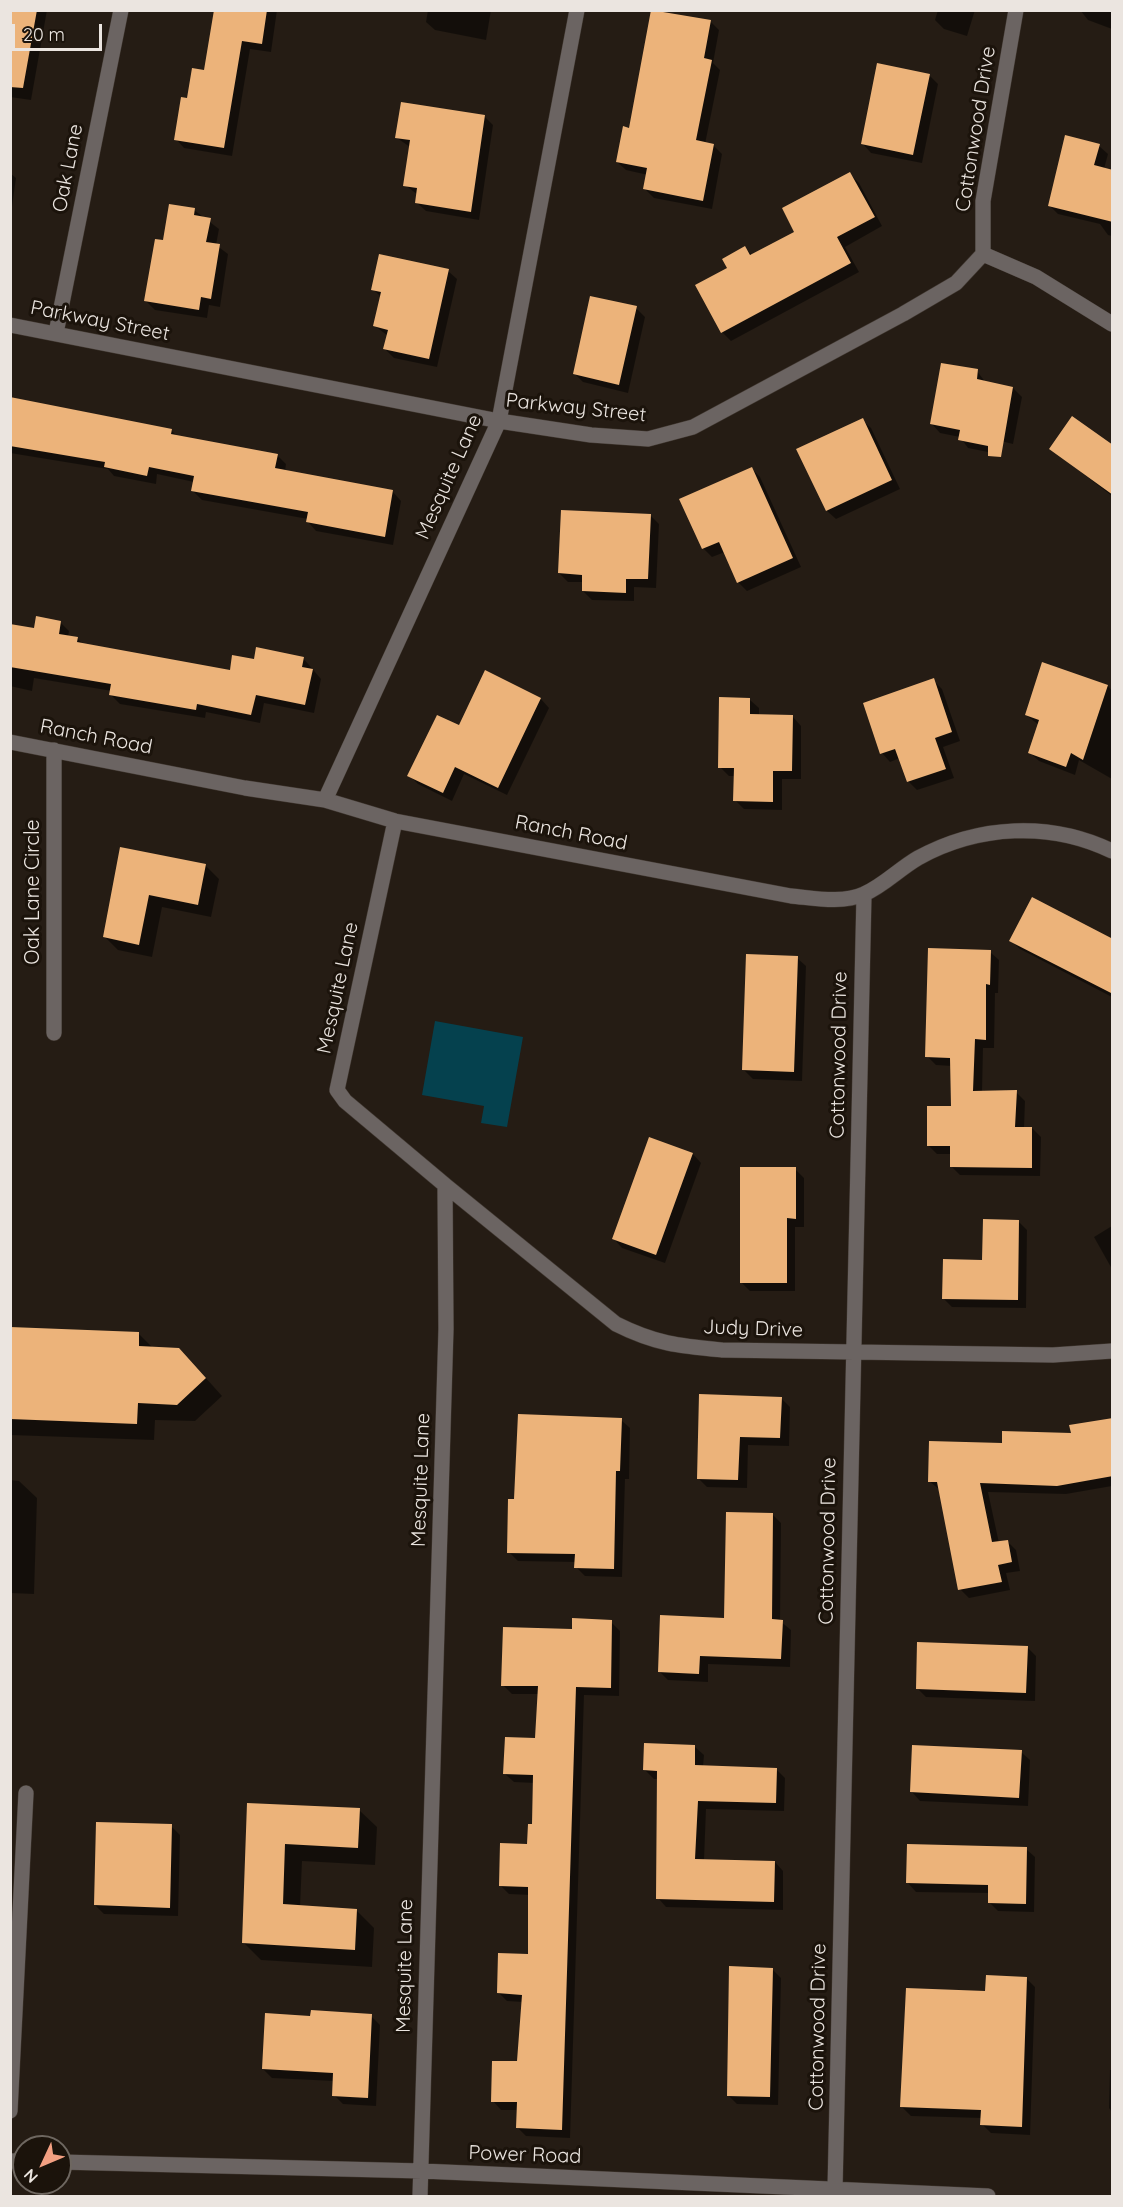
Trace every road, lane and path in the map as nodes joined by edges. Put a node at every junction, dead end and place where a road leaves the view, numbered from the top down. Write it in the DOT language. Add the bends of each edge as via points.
graph roads {
  1 [pos="121,10"];
  2 [pos="577,10"];
  3 [pos="1016,10"];
  4 [pos="983,254"];
  5 [pos="1113,324"];
  6 [pos="10,325"];
  7 [pos="56,333"];
  8 [pos="499,421"];
  9 [pos="10,742"];
  10 [pos="54,750"];
  11 [pos="325,800"];
  12 [pos="395,821"];
  13 [pos="1113,851"];
  14 [pos="864,895"];
  15 [pos="54,1033"];
  16 [pos="445,1185"];
  17 [pos="1113,1351"];
  18 [pos="854,1352"];
  19 [pos="26,1793"];
  20 [pos="10,2111"];
  21 [pos="72,2162"];
  22 [pos="422,2171"];
  23 [pos="835,2189"];
  24 [pos="420,2196"];
  25 [pos="988,2196"];
  1 -- 7 [label="street, Oak Lane"];
  2 -- 8 [label="street, Mesquite Lane"];
  3 -- 4 [label="street, Cottonwood Drive" via="983,201"];
  4 -- 5 [label="street" via="1036,277"];
  4 -- 8 [label="street, Parkway Street" via="956,283 693,427 648,439"];
  6 -- 7 [label="street, Parkway Street"];
  7 -- 8 [label="street, Parkway Street"];
  8 -- 11 [label="street, Mesquite Lane"];
  9 -- 10 [label="street, Ranch Road"];
  10 -- 11 [label="street, Ranch Road"];
  10 -- 15 [label="street, Oak Lane Circle"];
  11 -- 12 [label="street, Ranch Road"];
  12 -- 14 [label="street, Ranch Road" via="791,896 832,900"];
  12 -- 16 [label="street, Mesquite Lane" via="337,1090"];
  13 -- 14 [label="street, Ranch Road" via="1074,836 990,832 918,858"];
  14 -- 18 [label="street, Cottonwood Drive"];
  16 -- 18 [label="street, Judy Drive" via="616,1324 646,1339 722,1350"];
  16 -- 22 [label="street, Mesquite Lane" via="446,1329"];
  17 -- 18 [label="street, Judy Drive" via="1053,1355"];
  18 -- 23 [label="street, Cottonwood Drive"];
  19 -- 20 [label="street"];
  21 -- 22 [label="street, Power Road"];
  22 -- 23 [label="street, Power Road"];
  22 -- 24 [label="street, Mesquite Lane"];
  23 -- 25 [label="street, Power Road"];
}
